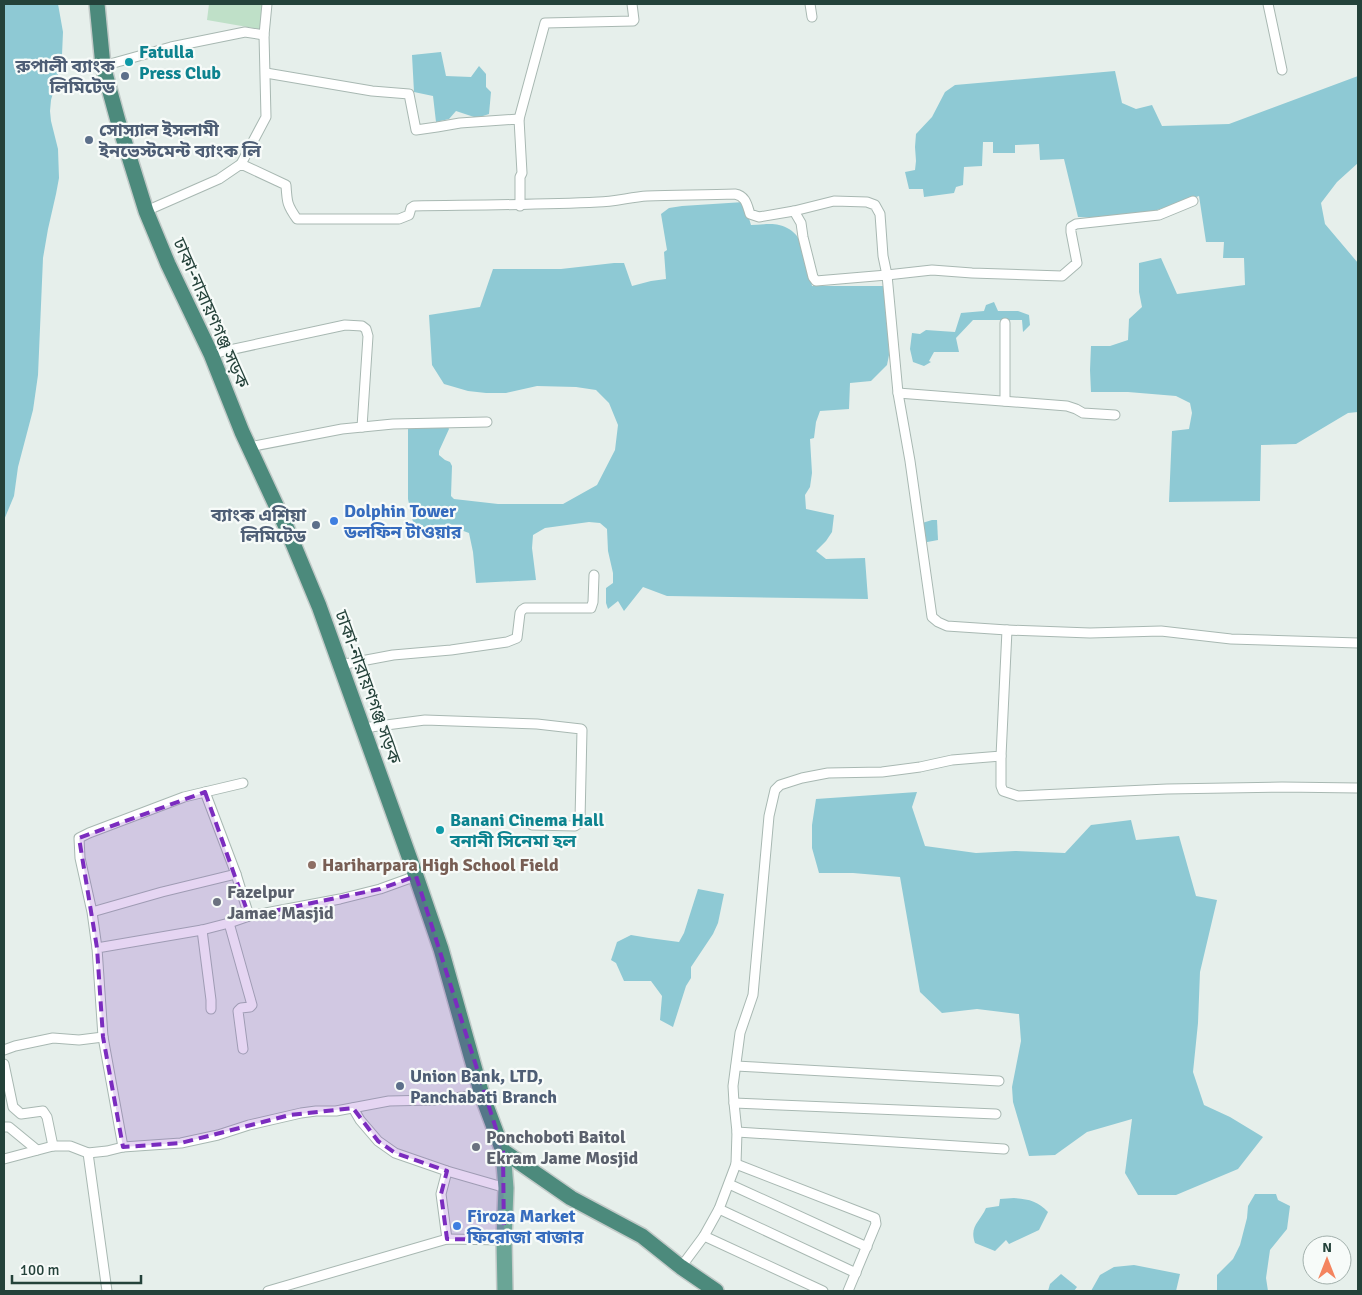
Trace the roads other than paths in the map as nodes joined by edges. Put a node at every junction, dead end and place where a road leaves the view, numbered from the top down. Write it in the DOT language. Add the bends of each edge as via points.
graph roads {
  1 [pos="97,4"];
  2 [pos="267,4"];
  3 [pos="632,4"];
  4 [pos="810,4"];
  5 [pos="1268,4"];
  6 [pos="812,17"];
  7 [pos="264,34"];
  8 [pos="103,66"];
  9 [pos="1282,70"];
  10 [pos="266,72"];
  11 [pos="519,119"];
  12 [pos="240,164"];
  13 [pos="1193,201"];
  14 [pos="520,206"];
  15 [pos="146,211"];
  16 [pos="794,211"];
  17 [pos="887,275"];
  18 [pos="1005,323"];
  19 [pos="211,354"];
  20 [pos="898,393"];
  21 [pos="1005,401"];
  22 [pos="1114,415"];
  23 [pos="487,422"];
  24 [pos="362,426"];
  25 [pos="249,447"];
  26 [pos="594,575"];
  27 [pos="1007,630"];
  28 [pos="1358,643"];
  29 [pos="340,665"];
  30 [pos="364,728"];
  31 [pos="1001,756"];
  32 [pos="243,783"];
  33 [pos="1358,788"];
  34 [pos="205,792"];
  35 [pos="532,825"];
  36 [pos="236,874"];
  37 [pos="416,876"];
  38 [pos="92,912"];
  39 [pos="248,916"];
  40 [pos="229,923"];
  41 [pos="202,930"];
  42 [pos="97,948"];
  43 [pos="211,1008"];
  44 [pos="104,1036"];
  45 [pos="243,1049"];
  46 [pos="4,1050"];
  47 [pos="4,1064"];
  48 [pos="736,1066"];
  49 [pos="999,1081"];
  50 [pos="482,1095"];
  51 [pos="734,1103"];
  52 [pos="353,1108"];
  53 [pos="996,1114"];
  54 [pos="4,1127"];
  55 [pos="737,1132"];
  56 [pos="53,1146"];
  57 [pos="123,1148"];
  58 [pos="1004,1149"];
  59 [pos="38,1150"];
  60 [pos="503,1151"];
  61 [pos="88,1153"];
  62 [pos="4,1159"];
  63 [pos="736,1164"];
  64 [pos="447,1171"];
  65 [pos="729,1184"];
  66 [pos="506,1188"];
  67 [pos="719,1209"];
  68 [pos="704,1236"];
  69 [pos="447,1239"];
  70 [pos="504,1240"];
  71 [pos="867,1247"];
  72 [pos="681,1267"];
  73 [pos="856,1273"];
  74 [pos="107,1291"];
  75 [pos="268,1291"];
  76 [pos="505,1291"];
  77 [pos="716,1291"];
  78 [pos="823,1291"];
  79 [pos="848,1291"];
  1 -- 8 [label="highway, ঢাকা-নারায়ণগঞ্জ সড়ক"];
  2 -- 7 [label="street"];
  3 -- 11 [label="street" via="634,20 545,23"];
  4 -- 6 [label="street"];
  5 -- 9 [label="street"];
  7 -- 8 [label="street" via="245,32 171,46"];
  7 -- 10 [label="street"];
  8 -- 15 [label="highway, ঢাকা-নারায়ণগঞ্জ সড়ক"];
  10 -- 11 [label="street" via="372,91 409,94 416,130"];
  10 -- 12 [label="street" via="266,117"];
  11 -- 14 [label="street"];
  12 -- 14 [label="street" via="286,185 289,208 297,219 399,219 409,215 414,206"];
  12 -- 15 [label="street" via="219,179"];
  13 -- 17 [label="street" via="1159,215 1076,224 1071,227 1071,232 1077,264 1062,276 932,270"];
  14 -- 16 [label="street" via="645,196 735,194 741,195 750,214 758,217"];
  15 -- 19 [label="highway, ঢাকা-নারায়ণগঞ্জ সড়ক"];
  16 -- 17 [label="street" via="801,223 816,281"];
  16 -- 17 [label="street" via="834,201 875,205 880,214"];
  17 -- 20 [label="street"];
  18 -- 21 [label="street"];
  19 -- 24 [label="street" via="345,325 362,326 368,336"];
  19 -- 25 [label="highway, ঢাকা-নারায়ণগঞ্জ সড়ক"];
  20 -- 21 [label="street"];
  20 -- 27 [label="street" via="932,617 947,626"];
  21 -- 22 [label="street" via="1067,406 1082,413"];
  23 -- 24 [label="street"];
  24 -- 25 [label="street"];
  25 -- 29 [label="highway, ঢাকা-নারায়ণগঞ্জ সড়ক" via="309,581"];
  26 -- 29 [label="street" via="591,608 524,608 520,613 517,638 507,642 393,655"];
  27 -- 28 [label="street" via="1090,633 1161,630 1231,639"];
  27 -- 31 [label="street"];
  29 -- 30 [label="highway, ঢাকা-নারায়ণগঞ্জ সড়ক"];
  30 -- 35 [label="street" via="425,720 581,729 578,824"];
  30 -- 37 [label="highway, ঢাকা-নারায়ণগঞ্জ সড়ক"];
  31 -- 33 [label="street" via="1000,786 1014,796 1168,789"];
  31 -- 48 [label="street" via="952,760 882,772 828,773 780,785 775,790 769,816 753,995 740,1033"];
  32 -- 34 [label="street"];
  34 -- 36 [label="street"];
  34 -- 38 [label="street" via="184,797 79,838"];
  36 -- 38 [label="street"];
  36 -- 39 [label="street"];
  37 -- 39 [label="street" via="340,899"];
  37 -- 50 [label="highway, ঢাকা-নারায়ণগঞ্জ সড়ক" via="441,949"];
  38 -- 42 [label="street"];
  39 -- 40 [label="street"];
  40 -- 41 [label="street"];
  40 -- 45 [label="street" via="252,1005 239,1009"];
  41 -- 42 [label="street"];
  41 -- 43 [label="street"];
  42 -- 44 [label="street"];
  44 -- 46 [label="street" via="79,1040 53,1038"];
  44 -- 57 [label="street"];
  47 -- 56 [label="street" via="13,1107 21,1114 43,1111"];
  48 -- 49 [label="street"];
  48 -- 51 [label="street"];
  50 -- 52 [label="street" via="389,1101"];
  50 -- 60 [label="highway, ঢাকা-নারায়ণগঞ্জ সড়ক"];
  51 -- 53 [label="street"];
  51 -- 55 [label="street"];
  52 -- 57 [label="street" via="290,1115 181,1144"];
  52 -- 64 [label="street" via="378,1141 395,1153"];
  54 -- 59 [label="street" via="9,1127"];
  55 -- 58 [label="street"];
  55 -- 63 [label="street"];
  56 -- 59 [label="street"];
  56 -- 61 [label="street" via="70,1146"];
  57 -- 61 [label="street"];
  59 -- 62 [label="street"];
  60 -- 66 [label="main road"];
  60 -- 72 [label="highway" via="571,1198 642,1236"];
  61 -- 74 [label="street"];
  63 -- 65 [label="street"];
  63 -- 71 [label="street" via="875,1218 876,1224"];
  64 -- 66 [label="street"];
  64 -- 69 [label="street" via="441,1194"];
  65 -- 67 [label="street"];
  65 -- 71 [label="street"];
  66 -- 70 [label="main road"];
  67 -- 68 [label="street"];
  67 -- 73 [label="street"];
  68 -- 72 [label="street"];
  68 -- 78 [label="street"];
  69 -- 70 [label="street"];
  69 -- 75 [label="street"];
  70 -- 76 [label="main road"];
  71 -- 73 [label="street"];
  72 -- 77 [label="highway"];
  73 -- 79 [label="street"];
}
